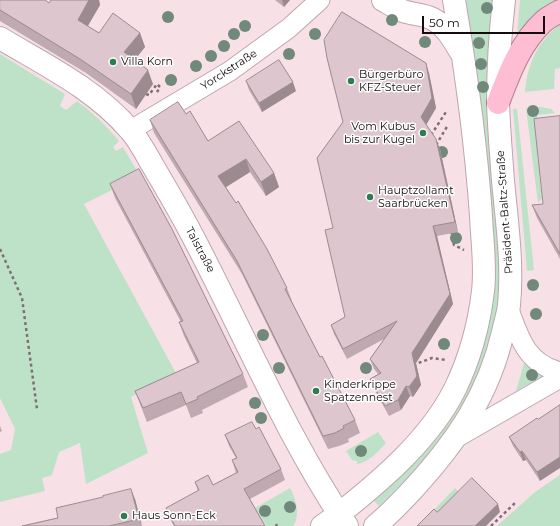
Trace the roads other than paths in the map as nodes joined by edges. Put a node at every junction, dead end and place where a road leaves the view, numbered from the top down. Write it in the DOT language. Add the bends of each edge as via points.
graph roads {
  1 [pos="320,0"];
  2 [pos="423,0"];
  3 [pos="454,0"];
  4 [pos="504,0"];
  5 [pos="388,3"];
  6 [pos="560,11"];
  7 [pos="0,38"];
  8 [pos="462,55"];
  9 [pos="498,103"];
  10 [pos="131,130"];
  11 [pos="508,307"];
  12 [pos="560,372"];
  13 [pos="560,378"];
  14 [pos="456,438"];
  15 [pos="336,522"];
  16 [pos="375,526"];
  1 -- 10 [label="street, Yorckstraße" via="289,28 230,71"];
  2 -- 5 [label="main road" via="408,5"];
  3 -- 8 [label="main road"];
  4 -- 9 [label="main road, Präsident-Baltz-Straße"];
  5 -- 8 [label="main road" via="402,11 426,16 443,27"];
  6 -- 9 [label="highway" via="545,21 524,46"];
  7 -- 10 [label="main road, Talstraße" via="97,98"];
  8 -- 15 [label="main road" via="478,184 484,263 483,289 475,337 454,390 437,418 380,481"];
  9 -- 11 [label="main road, Präsident-Baltz-Straße" via="509,240"];
  10 -- 15 [label="main road, Talstraße" via="187,225"];
  11 -- 12 [label="street" via="521,342 527,350 547,367"];
  11 -- 14 [label="main road, Präsident-Baltz-Straße" via="499,349 484,391"];
  13 -- 14 [label="street"];
  14 -- 16 [label="main road, Präsident-Baltz-Straße" via="426,475"];
}
